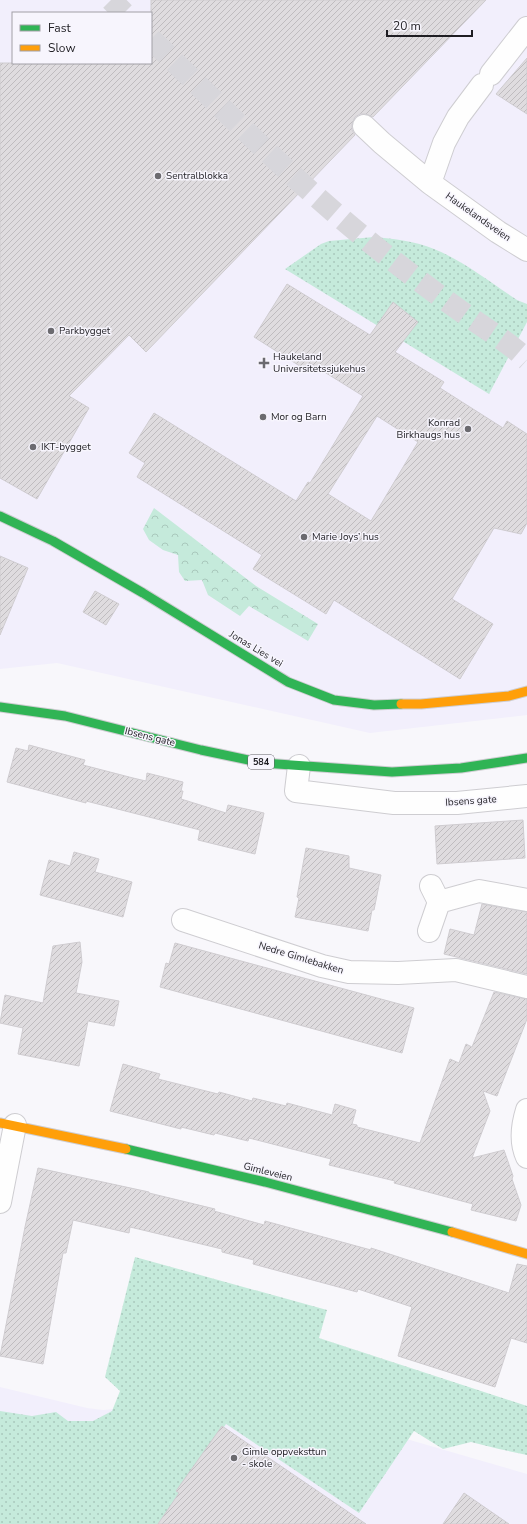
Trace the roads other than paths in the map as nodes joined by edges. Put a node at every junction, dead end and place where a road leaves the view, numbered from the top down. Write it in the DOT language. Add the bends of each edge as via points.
graph roads {
  1 [pos="527,28"];
  2 [pos="364,126"];
  3 [pos="430,183"];
  4 [pos="527,250"];
  5 [pos="0,516"];
  6 [pos="527,691"];
  7 [pos="0,707"];
  8 [pos="527,758"];
  9 [pos="299,766"];
  10 [pos="527,796"];
  11 [pos="527,900"];
  12 [pos="183,920"];
  13 [pos="429,931"];
  14 [pos="527,986"];
  15 [pos="527,1110"];
  16 [pos="8,1124"];
  17 [pos="527,1157"];
  18 [pos="0,1202"];
  19 [pos="527,1254"];
  1 -- 3 [label="street" via="458,117 444,143"];
  2 -- 3 [label="street, Haukelandsveien"];
  3 -- 4 [label="street, Haukelandsveien"];
  5 -- 6 [label="street, Jonas Lies vei" via="53,541 288,682 334,700 374,705 422,704 509,696"];
  7 -- 9 [label="street, Ibsens gate / 584" via="65,716 263,763"];
  8 -- 9 [label="street, Ibsens gate / 584" via="461,768 414,771 361,771"];
  9 -- 10 [label="street, Ibsens gate" via="296,791 394,803 457,803"];
  11 -- 13 [label="street" via="479,891 435,894"];
  12 -- 14 [label="street, Nedre Gimlebakken" via="322,966 349,972 398,973 443,963"];
  15 -- 17 [label="street" via="522,1137"];
  16 -- 18 [label="street"];
  16 -- 19 [label="street, Gimleveien" via="181,1161 393,1215"];
}
